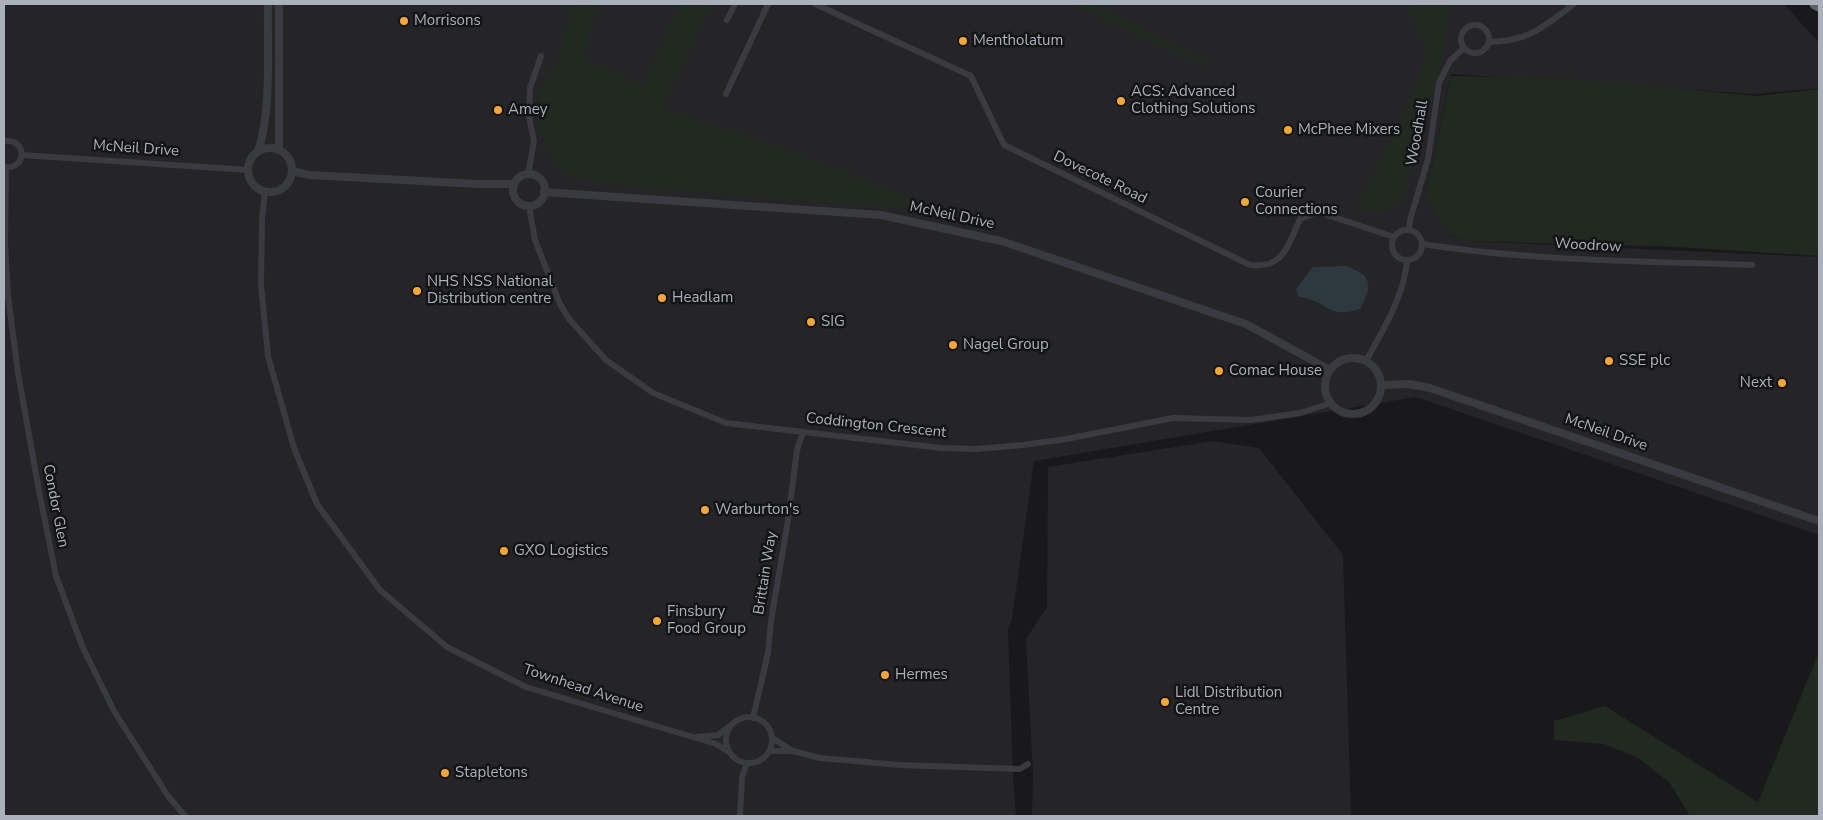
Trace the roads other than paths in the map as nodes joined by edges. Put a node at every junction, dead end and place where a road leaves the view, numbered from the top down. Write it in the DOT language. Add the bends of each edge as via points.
graph roads {
  1 [pos="268,4"];
  2 [pos="279,4"];
  3 [pos="735,4"];
  4 [pos="768,4"];
  5 [pos="815,4"];
  6 [pos="1574,4"];
  7 [pos="1815,4"];
  8 [pos="1819,6"];
  9 [pos="727,20"];
  10 [pos="1489,42"];
  11 [pos="1464,48"];
  12 [pos="541,56"];
  13 [pos="726,94"];
  14 [pos="4,141"];
  15 [pos="279,150"];
  16 [pos="258,151"];
  17 [pos="22,155"];
  18 [pos="5,168"];
  19 [pos="248,170"];
  20 [pos="292,171"];
  21 [pos="528,175"];
  22 [pos="514,184"];
  23 [pos="265,191"];
  24 [pos="544,192"];
  25 [pos="529,206"];
  26 [pos="1409,230"];
  27 [pos="1394,237"];
  28 [pos="1422,244"];
  29 [pos="1407,261"];
  30 [pos="1752,265"];
  31 [pos="1366,360"];
  32 [pos="1330,370"];
  33 [pos="1382,385"];
  34 [pos="1331,402"];
  35 [pos="803,432"];
  36 [pos="1819,521"];
  37 [pos="753,718"];
  38 [pos="732,725"];
  39 [pos="692,737"];
  40 [pos="772,738"];
  41 [pos="793,751"];
  42 [pos="729,752"];
  43 [pos="769,752"];
  44 [pos="747,763"];
  45 [pos="1028,764"];
  46 [pos="184,816"];
  47 [pos="740,816"];
  1 -- 16 [label="street" via="267,100 263,138"];
  2 -- 15 [label="street"];
  3 -- 9 [label="street"];
  4 -- 13 [label="street"];
  5 -- 27 [label="street, Dovecote Road" via="971,76 1004,145 1250,265 1273,263 1284,252 1300,219 1318,212"];
  6 -- 10 [label="street" via="1534,34"];
  7 -- 8 [label="highway"];
  10 -- 11 [label="street" via="1478,53"];
  10 -- 11 [label="street" via="1485,29 1471,25 1461,34"];
  11 -- 26 [label="street, Woodhall" via="1450,60 1439,83 1428,159"];
  12 -- 21 [label="street" via="530,88 529,117 534,141"];
  14 -- 17 [label="street" via="17,144"];
  15 -- 16 [label="street" via="264,148"];
  15 -- 20 [label="street" via="289,158"];
  16 -- 19 [label="street"];
  17 -- 18 [label="street" via="18,164"];
  17 -- 19 [label="street, McNeil Drive"];
  18 -- 46 [label="street, Condor Glen" via="8,296 17,364 56,576 83,648 114,711"];
  19 -- 23 [label="street" via="253,184"];
  20 -- 22 [label="street" via="309,175"];
  20 -- 23 [label="street" via="286,185 273,192"];
  21 -- 22 [label="street"];
  21 -- 24 [label="street" via="541,181"];
  22 -- 25 [label="street" via="515,198 520,204"];
  23 -- 39 [label="street, Townhead Avenue" via="261,285 268,356 294,448 317,504 380,590 447,647 526,687"];
  24 -- 25 [label="street" via="537,204"];
  24 -- 32 [label="street, McNeil Drive" via="881,215 1001,241 1246,324"];
  25 -- 35 [label="street, Coddington Crescent" via="535,240 560,304 569,319 606,360 653,393 726,423"];
  26 -- 27 [label="street"];
  26 -- 28 [label="street" via="1419,236"];
  27 -- 29 [label="street" via="1393,251"];
  28 -- 29 [label="street" via="1420,253"];
  28 -- 30 [label="street, Woodrow" via="1479,252"];
  29 -- 31 [label="street" via="1396,301"];
  31 -- 32 [label="street" via="1342,360"];
  31 -- 33 [label="street" via="1377,370"];
  32 -- 34 [label="street" via="1325,386"];
  33 -- 34 [label="street" via="1376,403 1368,410 1343,412"];
  33 -- 36 [label="street, McNeil Drive" via="1408,384 1430,388"];
  34 -- 35 [label="street, Coddington Crescent" via="1300,413 1250,420 1173,418 1066,439 978,448 940,448"];
  35 -- 37 [label="street, Brittain Way" via="797,450 768,653"];
  37 -- 38 [label="street" via="743,718"];
  37 -- 40 [label="street" via="767,726"];
  38 -- 39 [label="street, Townhead Avenue" via="718,735"];
  38 -- 42 [label="street" via="726,738"];
  39 -- 42 [label="street, Townhead Avenue" via="716,744"];
  40 -- 41 [label="street"];
  40 -- 43 [label="street"];
  41 -- 43 [label="street"];
  41 -- 45 [label="street" via="820,758 900,765 1020,769"];
  42 -- 44 [label="street" via="740,762"];
  43 -- 44 [label="street" via="760,761"];
  44 -- 47 [label="street" via="742,776"];
}
